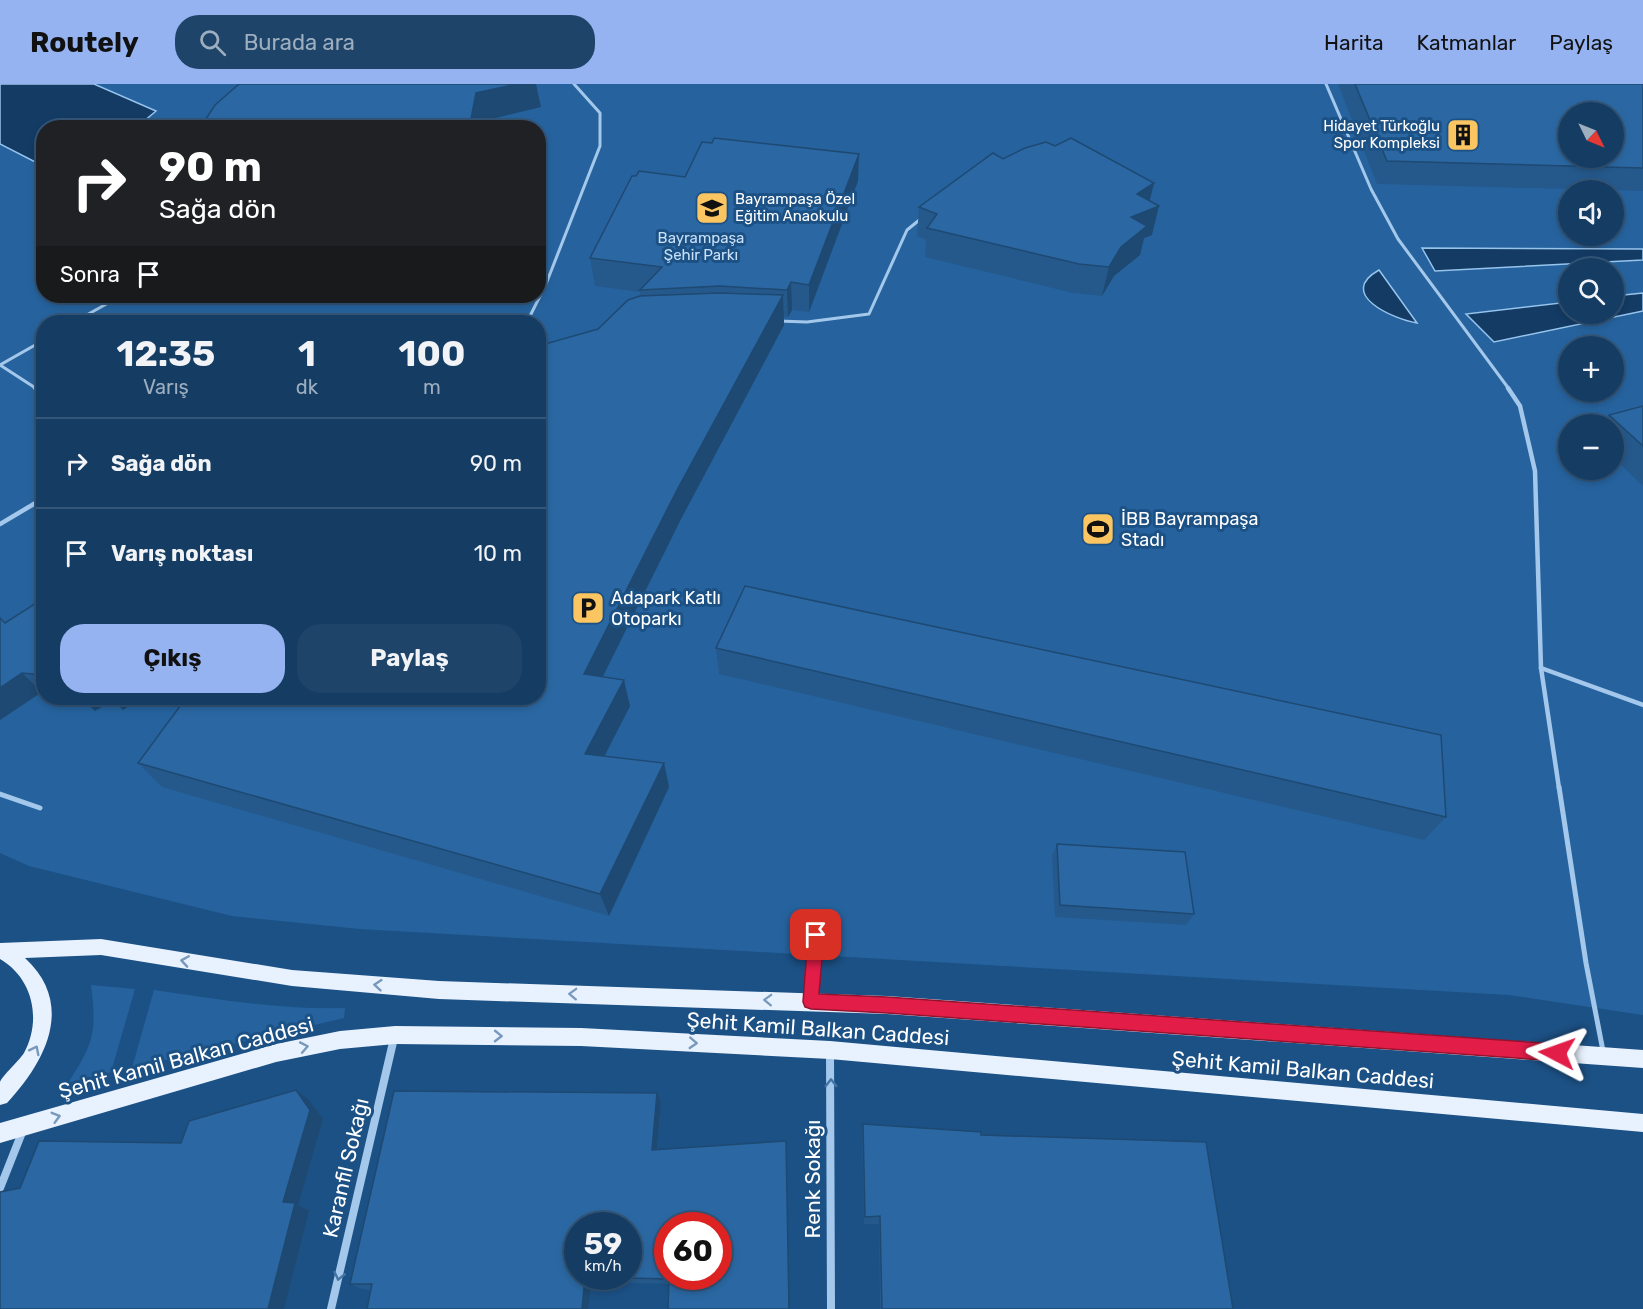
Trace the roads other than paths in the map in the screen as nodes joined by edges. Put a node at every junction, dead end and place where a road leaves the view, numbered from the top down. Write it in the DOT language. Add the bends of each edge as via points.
graph roads {
  1 [pos="574,84"];
  2 [pos="1326,84"];
  3 [pos="924,216"];
  4 [pos="546,284"];
  5 [pos="108,303"];
  6 [pos="87,315"];
  7 [pos="775,321"];
  8 [pos="36,345"];
  9 [pos="0,365"];
  10 [pos="36,389"];
  11 [pos="36,503"];
  12 [pos="0,524"];
  13 [pos="1541,668"];
  14 [pos="1643,705"];
  15 [pos="0,794"];
  16 [pos="40,808"];
  17 [pos="816,935"];
  18 [pos="2,951"];
  19 [pos="811,1002"];
  20 [pos="395,1035"];
  21 [pos="831,1050"];
  22 [pos="1604,1056"];
  23 [pos="1643,1059"];
  24 [pos="0,1096"];
  25 [pos="1643,1123"];
  26 [pos="25,1126"];
  27 [pos="0,1133"];
  28 [pos="0,1188"];
  29 [pos="331,1309"];
  30 [pos="831,1309"];
  1 -- 4 [label="lane" via="600,112 600,146"];
  2 -- 13 [label="lane" via="1371,189 1398,239 1520,406 1535,471"];
  3 -- 7 [label="lane" via="907,230 869,314 807,322"];
  5 -- 6 [label="lane"];
  8 -- 9 [label="lane"];
  9 -- 10 [label="lane"];
  11 -- 12 [label="lane"];
  13 -- 14 [label="lane"];
  13 -- 22 [label="lane"];
  15 -- 16 [label="lane"];
  17 -- 19 [label="lane"];
  19 -- 18 [label="main road, Şehit Kamil Balkan Caddesi, one-way" via="439,990 292,978 101,947"];
  24 -- 18 [label="main road, one-way" via="22,1075 40,1040 44,1011 39,987 18,961"];
  19 -- 22 [label="main road, Şehit Kamil Balkan Caddesi"];
  20 -- 21 [label="main road, Şehit Kamil Balkan Caddesi, one-way" via="581,1038"];
  26 -- 20 [label="main road, Şehit Kamil Balkan Caddesi, one-way" via="276,1053 340,1040"];
  20 -- 29 [label="street, Karanfil Sokağı, one-way"];
  21 -- 25 [label="main road, Şehit Kamil Balkan Caddesi"];
  30 -- 21 [label="street, Renk Sokağı, one-way"];
  22 -- 23 [label="main road, Şehit Kamil Balkan Caddesi"];
  26 -- 27 [label="main road, Şehit Kamil Balkan Caddesi"];
  26 -- 28 [label="street"];
}
